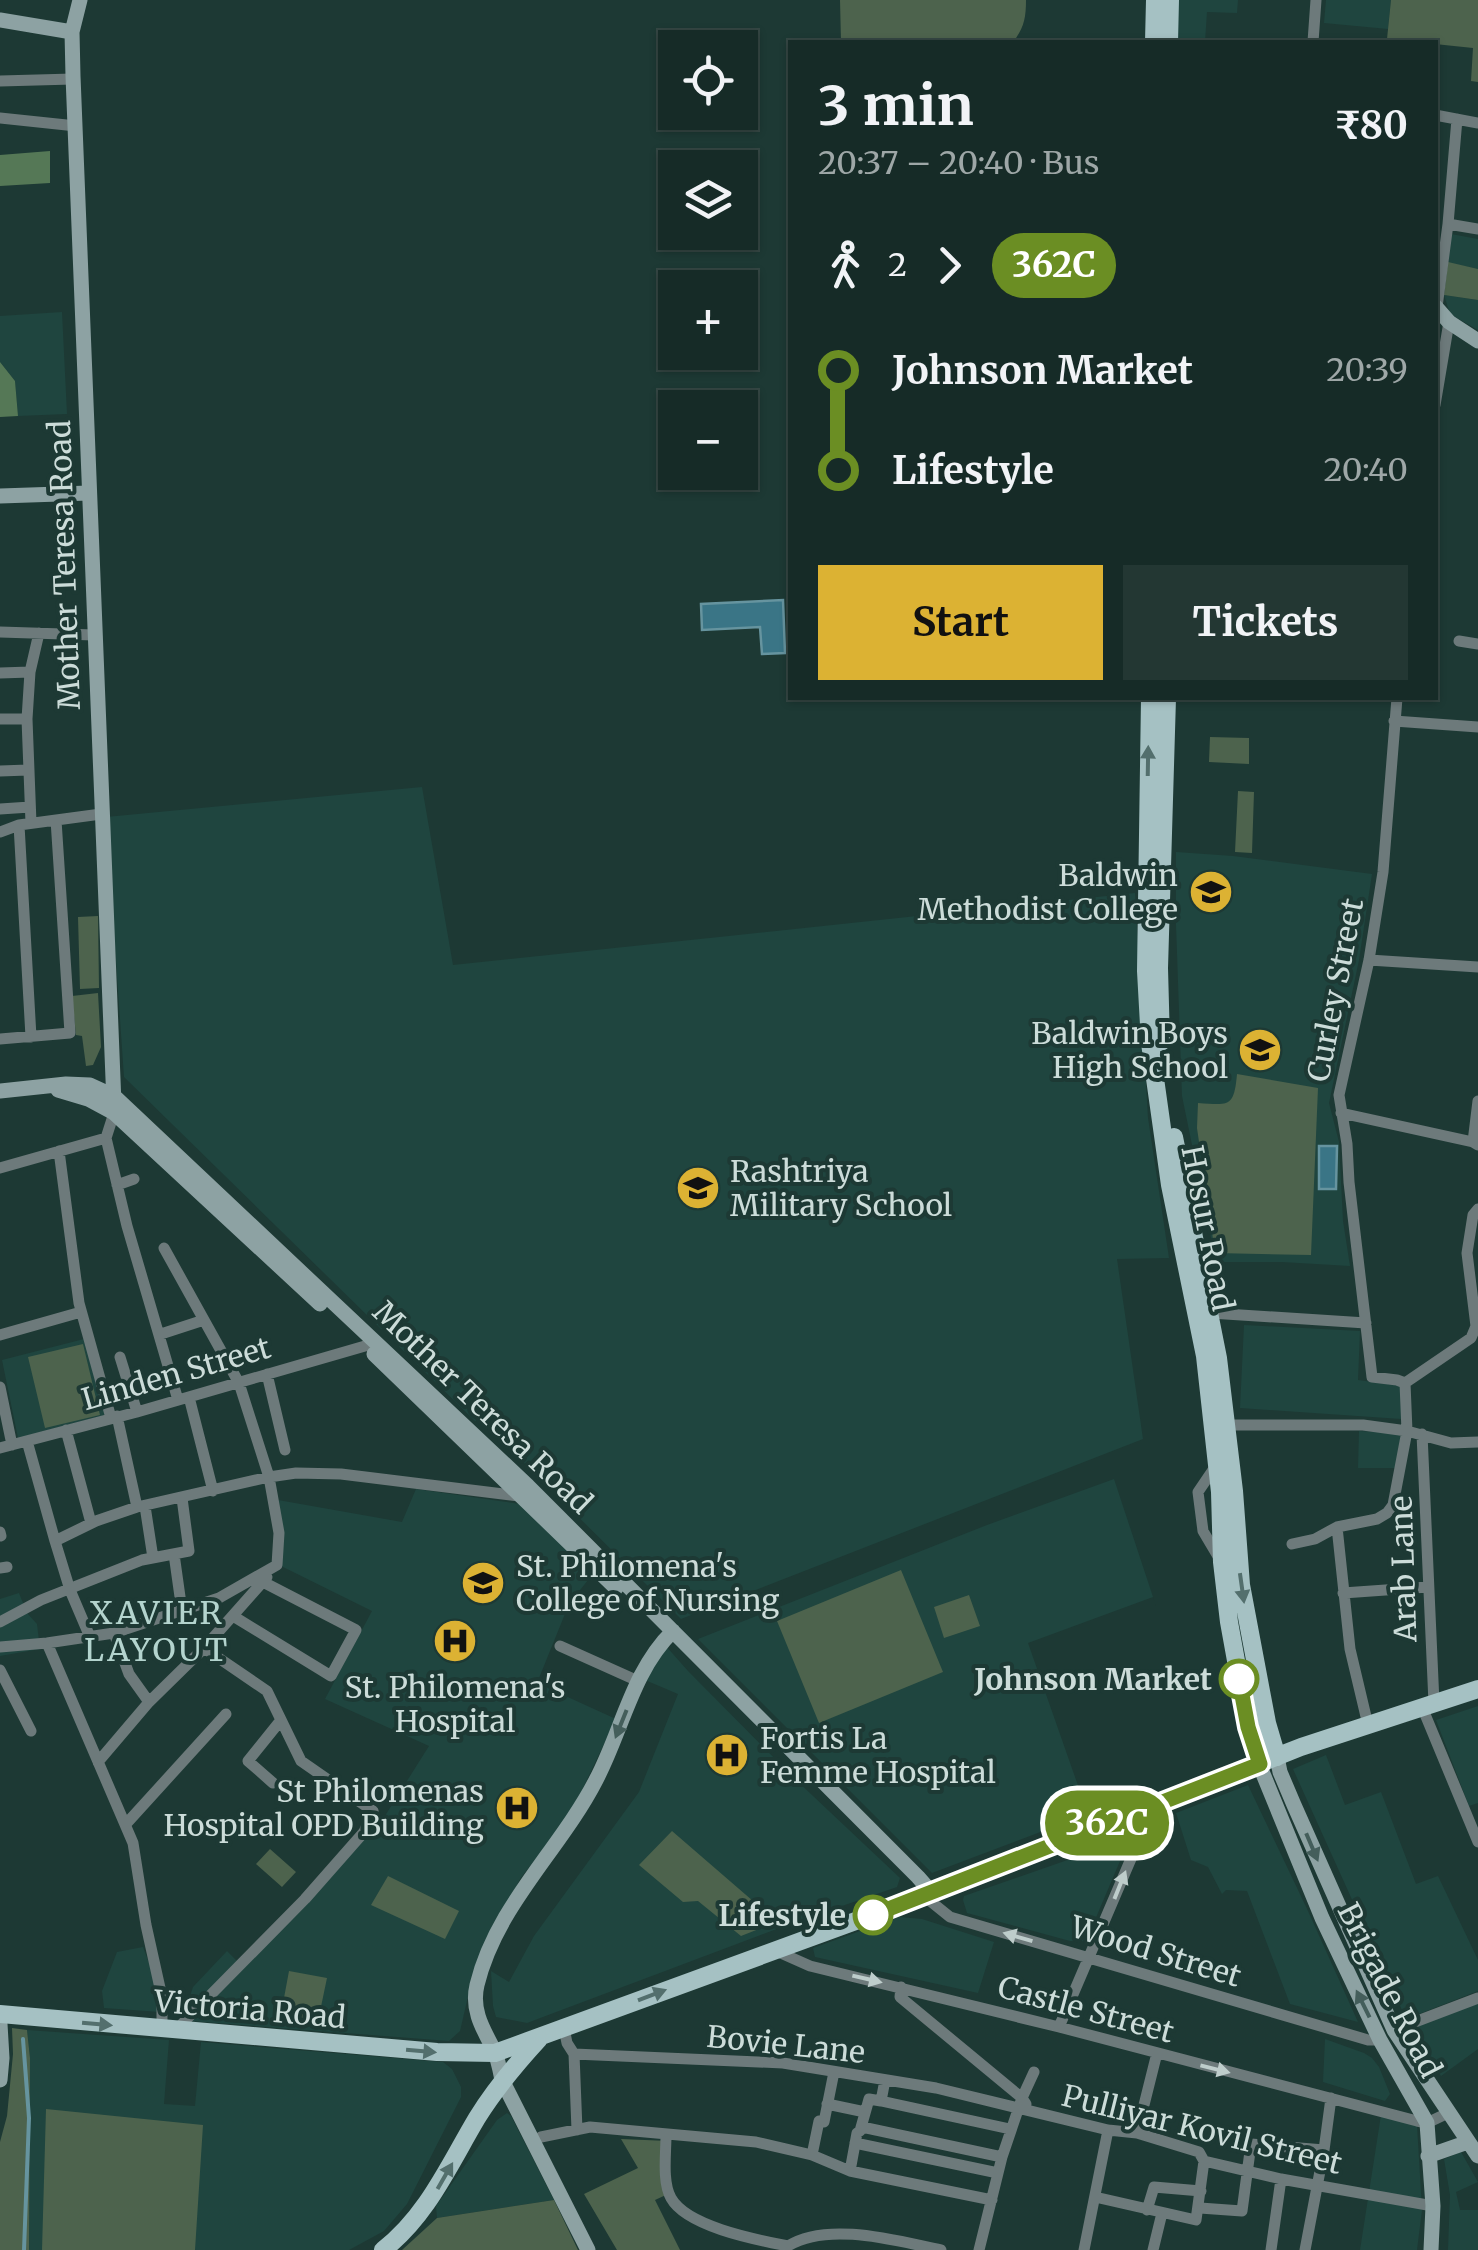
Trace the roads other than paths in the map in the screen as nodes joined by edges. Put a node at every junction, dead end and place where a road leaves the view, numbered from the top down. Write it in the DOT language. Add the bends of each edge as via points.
graph roads {
  1 [pos="80,0"];
  2 [pos="1155,0"];
  3 [pos="1170,0"];
  4 [pos="1316,0"];
  5 [pos="0,20"];
  6 [pos="72,32"];
  7 [pos="1154,40"];
  8 [pos="1170,40"];
  9 [pos="1313,40"];
  10 [pos="73,79"];
  11 [pos="0,81"];
  12 [pos="1438,116"];
  13 [pos="0,118"];
  14 [pos="1456,119"];
  15 [pos="1478,123"];
  16 [pos="76,126"];
  17 [pos="1448,224"];
  18 [pos="1478,229"];
  19 [pos="1438,293"];
  20 [pos="1438,309"];
  21 [pos="1449,322"];
  22 [pos="1478,341"];
  23 [pos="1438,387"];
  24 [pos="89,492"];
  25 [pos="0,496"];
  26 [pos="0,632"];
  27 [pos="39,633"];
  28 [pos="94,635"];
  29 [pos="1460,641"];
  30 [pos="1478,644"];
  31 [pos="30,672"];
  32 [pos="0,674"];
  33 [pos="1150,700"];
  34 [pos="1166,700"];
  35 [pos="1397,700"];
  36 [pos="27,719"];
  37 [pos="0,720"];
  38 [pos="1394,721"];
  39 [pos="1478,727"];
  40 [pos="28,770"];
  41 [pos="0,772"];
  42 [pos="30,807"];
  43 [pos="0,809"];
  44 [pos="101,814"];
  45 [pos="56,820"];
  46 [pos="25,824"];
  47 [pos="0,832"];
  48 [pos="1369,960"];
  49 [pos="1478,968"];
  50 [pos="31,1036"];
  51 [pos="0,1039"];
  52 [pos="0,1091"];
  53 [pos="1478,1102"];
  54 [pos="114,1105"];
  55 [pos="1341,1113"];
  56 [pos="106,1138"];
  57 [pos="1476,1143"];
  58 [pos="58,1151"];
  59 [pos="0,1168"];
  60 [pos="134,1179"];
  61 [pos="117,1186"];
  62 [pos="1478,1209"];
  63 [pos="164,1248"];
  64 [pos="81,1312"];
  65 [pos="1210,1314"];
  66 [pos="204,1320"];
  67 [pos="1366,1323"];
  68 [pos="0,1334"];
  69 [pos="160,1334"];
  70 [pos="369,1342"];
  71 [pos="120,1357"];
  72 [pos="268,1374"];
  73 [pos="238,1383"];
  74 [pos="1405,1383"];
  75 [pos="0,1391"];
  76 [pos="184,1398"];
  77 [pos="137,1412"];
  78 [pos="114,1417"];
  79 [pos="1228,1425"];
  80 [pos="66,1430"];
  81 [pos="1407,1431"];
  82 [pos="1422,1434"];
  83 [pos="26,1441"];
  84 [pos="1478,1442"];
  85 [pos="6,1446"];
  86 [pos="285,1450"];
  87 [pos="1401,1455"];
  88 [pos="1423,1458"];
  89 [pos="269,1476"];
  90 [pos="213,1490"];
  91 [pos="518,1496"];
  92 [pos="182,1498"];
  93 [pos="141,1506"];
  94 [pos="91,1523"];
  95 [pos="1337,1527"];
  96 [pos="56,1541"];
  97 [pos="1292,1544"];
  98 [pos="174,1554"];
  99 [pos="153,1558"];
  100 [pos="277,1565"];
  101 [pos="264,1582"];
  102 [pos="1428,1587"];
  103 [pos="70,1590"];
  104 [pos="1343,1593"];
  105 [pos="182,1611"];
  106 [pos="233,1616"];
  107 [pos="0,1622"];
  108 [pos="114,1632"];
  109 [pos="670,1635"];
  110 [pos="90,1637"];
  111 [pos="48,1643"];
  112 [pos="560,1646"];
  113 [pos="0,1647"];
  114 [pos="204,1648"];
  115 [pos="0,1670"];
  116 [pos="638,1681"];
  117 [pos="1478,1688"];
  118 [pos="149,1702"];
  119 [pos="1428,1705"];
  120 [pos="226,1714"];
  121 [pos="280,1720"];
  122 [pos="1266,1724"];
  123 [pos="1368,1726"];
  124 [pos="31,1731"];
  125 [pos="1301,1747"];
  126 [pos="1268,1760"];
  127 [pos="98,1762"];
  128 [pos="273,1783"];
  129 [pos="1140,1811"];
  130 [pos="126,1824"];
  131 [pos="1478,1842"];
  132 [pos="928,1895"];
  133 [pos="774,1950"];
  134 [pos="1088,1956"];
  135 [pos="901,1987"];
  136 [pos="1478,1998"];
  137 [pos="0,2014"];
  138 [pos="0,2024"];
  139 [pos="1058,2027"];
  140 [pos="564,2028"];
  141 [pos="169,2030"];
  142 [pos="1387,2035"];
  143 [pos="541,2037"];
  144 [pos="496,2054"];
  145 [pos="574,2054"];
  146 [pos="1157,2054"];
  147 [pos="834,2072"];
  148 [pos="1034,2072"];
  149 [pos="506,2075"];
  150 [pos="0,2080"];
  151 [pos="885,2080"];
  152 [pos="1413,2096"];
  153 [pos="1331,2098"];
  154 [pos="882,2101"];
  155 [pos="1020,2103"];
  156 [pos="827,2104"];
  157 [pos="865,2112"];
  158 [pos="1387,2112"];
  159 [pos="1448,2113"];
  160 [pos="1426,2123"];
  161 [pos="862,2126"];
  162 [pos="1010,2129"];
  163 [pos="577,2130"];
  164 [pos="1108,2130"];
  165 [pos="1137,2133"];
  166 [pos="666,2135"];
  167 [pos="541,2137"];
  168 [pos="1468,2142"];
  169 [pos="855,2143"];
  170 [pos="1324,2150"];
  171 [pos="812,2154"];
  172 [pos="1428,2156"];
  173 [pos="1478,2156"];
  174 [pos="1002,2157"];
  175 [pos="1204,2161"];
  176 [pos="850,2170"];
  177 [pos="1246,2172"];
  178 [pos="998,2173"];
  179 [pos="1281,2179"];
  180 [pos="1318,2186"];
  181 [pos="1200,2191"];
  182 [pos="1095,2197"];
  183 [pos="992,2200"];
  184 [pos="1433,2206"];
  185 [pos="1200,2208"];
  186 [pos="1147,2210"];
  187 [pos="1162,2213"];
  188 [pos="787,2248"];
  189 [pos="383,2250"];
  190 [pos="588,2250"];
  191 [pos="599,2250"];
  192 [pos="941,2250"];
  193 [pos="978,2250"];
  194 [pos="1084,2250"];
  195 [pos="1154,2250"];
  196 [pos="1271,2250"];
  197 [pos="1306,2250"];
  198 [pos="1431,2250"];
  1 -- 6 [label="street, Mother Teresa Road"];
  2 -- 7 [label="main road"];
  3 -- 8 [label="main road"];
  4 -- 9 [label="street"];
  5 -- 6 [label="street"];
  6 -- 10 [label="street, Mother Teresa Road"];
  10 -- 11 [label="street"];
  10 -- 16 [label="street, Mother Teresa Road"];
  12 -- 14 [label="street"];
  13 -- 16 [label="street"];
  14 -- 15 [label="street"];
  14 -- 17 [label="street"];
  16 -- 24 [label="street, Mother Teresa Road"];
  17 -- 18 [label="street"];
  17 -- 19 [label="street"];
  20 -- 21 [label="street"];
  21 -- 22 [label="street"];
  21 -- 23 [label="street"];
  24 -- 25 [label="street"];
  24 -- 28 [label="street, Mother Teresa Road"];
  26 -- 27 [label="street"];
  27 -- 28 [label="street"];
  27 -- 31 [label="street"];
  28 -- 44 [label="street, Mother Teresa Road"];
  29 -- 30 [label="street"];
  31 -- 32 [label="street"];
  31 -- 36 [label="street"];
  79 -- 33 [label="main road, Hosur Road, one-way" via="1189,1284 1150,1043"];
  34 -- 65 [label="main road, Hosur Road" via="1161,1043"];
  35 -- 38 [label="street, Curley Street"];
  36 -- 37 [label="street"];
  36 -- 40 [label="street"];
  38 -- 39 [label="street"];
  38 -- 48 [label="street, Curley Street" via="1384,872"];
  40 -- 41 [label="street"];
  40 -- 42 [label="street"];
  42 -- 43 [label="street"];
  42 -- 46 [label="street"];
  44 -- 45 [label="street"];
  44 -- 54 [label="street, Mother Teresa Road"];
  45 -- 46 [label="street"];
  45 -- 50 [label="street" via="70,1033"];
  46 -- 47 [label="street"];
  46 -- 50 [label="street"];
  48 -- 49 [label="street"];
  48 -- 55 [label="street, Curley Street" via="1339,1095"];
  50 -- 51 [label="street"];
  52 -- 54 [label="street, Mother Teresa Road" via="90,1085"];
  53 -- 57 [label="street"];
  54 -- 56 [label="street"];
  54 -- 70 [label="street, Mother Teresa Road"];
  55 -- 57 [label="street"];
  55 -- 67 [label="street, Curley Street"];
  56 -- 58 [label="street"];
  56 -- 61 [label="street"];
  58 -- 59 [label="street"];
  58 -- 64 [label="street"];
  60 -- 61 [label="street"];
  61 -- 69 [label="street"];
  62 -- 74 [label="street" via="1467,1253 1476,1326 1470,1338"];
  63 -- 66 [label="street"];
  64 -- 68 [label="street"];
  64 -- 78 [label="street"];
  65 -- 67 [label="street"];
  65 -- 79 [label="main road, Hosur Road"];
  66 -- 69 [label="street"];
  66 -- 73 [label="street"];
  67 -- 74 [label="street, Curley Street" via="1372,1377"];
  69 -- 76 [label="street"];
  70 -- 72 [label="street, Linden Street"];
  70 -- 91 [label="street, Mother Teresa Road"];
  70 -- 109 [label="street, Mother Teresa Road" via="528,1486"];
  71 -- 77 [label="street"];
  72 -- 73 [label="street, Linden Street"];
  72 -- 86 [label="street"];
  73 -- 76 [label="street, Linden Street"];
  73 -- 89 [label="street"];
  74 -- 81 [label="street"];
  75 -- 85 [label="street"];
  76 -- 77 [label="street, Linden Street"];
  76 -- 90 [label="street"];
  77 -- 78 [label="street, Linden Street"];
  78 -- 80 [label="street, Linden Street"];
  78 -- 93 [label="street"];
  79 -- 81 [label="street" via="1363,1424"];
  79 -- 122 [label="main road, Hosur Road, one-way" via="1241,1586"];
  79 -- 126 [label="main road, Hosur Road" via="1217,1464 1222,1562 1248,1727"];
  80 -- 83 [label="street, Linden Street"];
  80 -- 94 [label="street"];
  81 -- 82 [label="street"];
  81 -- 87 [label="street"];
  82 -- 84 [label="street" via="1451,1444"];
  82 -- 88 [label="street, Arab Lane"];
  83 -- 85 [label="street, Linden Street"];
  83 -- 96 [label="street"];
  87 -- 88 [label="street"];
  87 -- 95 [label="street" via="1387,1513"];
  88 -- 102 [label="street, Arab Lane"];
  89 -- 90 [label="street"];
  89 -- 91 [label="street" via="341,1474"];
  89 -- 100 [label="street"];
  90 -- 92 [label="street"];
  91 -- 109 [label="street, Mother Teresa Road"];
  92 -- 93 [label="street"];
  92 -- 98 [label="street" via="189,1551"];
  93 -- 94 [label="street"];
  93 -- 99 [label="street"];
  94 -- 96 [label="street"];
  95 -- 97 [label="street"];
  95 -- 104 [label="street"];
  96 -- 103 [label="street"];
  98 -- 99 [label="street"];
  98 -- 105 [label="street"];
  99 -- 103 [label="street"];
  100 -- 101 [label="street"];
  100 -- 105 [label="street"];
  101 -- 106 [label="street"];
  101 -- 106 [label="street" via="356,1630 331,1676"];
  102 -- 104 [label="street"];
  102 -- 119 [label="street, Arab Lane"];
  103 -- 107 [label="street"];
  103 -- 110 [label="street"];
  104 -- 123 [label="street"];
  105 -- 108 [label="street"];
  106 -- 114 [label="street"];
  108 -- 110 [label="street"];
  108 -- 118 [label="street"];
  109 -- 116 [label="street"];
  109 -- 132 [label="street, Mother Teresa Road"];
  110 -- 111 [label="street"];
  111 -- 113 [label="street"];
  111 -- 127 [label="street"];
  112 -- 116 [label="street"];
  114 -- 118 [label="street"];
  114 -- 121 [label="street" via="267,1691"];
  115 -- 124 [label="street"];
  116 -- 144 [label="street, one-way" via="596,1781 492,1944 476,1989 478,2017"];
  117 -- 119 [label="main road"];
  118 -- 127 [label="street"];
  119 -- 123 [label="main road"];
  119 -- 131 [label="street, Arab Lane"];
  120 -- 130 [label="street"];
  121 -- 128 [label="street" via="248,1761"];
  121 -- 141 [label="street" via="302,1761 374,1811 364,1832 305,1899"];
  122 -- 125 [label="main road"];
  122 -- 126 [label="main road, Hosur Road"];
  123 -- 125 [label="main road"];
  125 -- 126 [label="main road"];
  126 -- 129 [label="main road"];
  126 -- 142 [label="street, Brigade Road" via="1322,1918"];
  127 -- 130 [label="street"];
  129 -- 132 [label="main road"];
  134 -- 129 [label="street, one-way" via="1138,1840"];
  130 -- 141 [label="street"];
  132 -- 133 [label="main road"];
  134 -- 132 [label="street, Wood Street, one-way" via="950,1917"];
  133 -- 135 [label="street, Castle Street, one-way" via="810,1966"];
  140 -- 133 [label="main road, one-way"];
  134 -- 139 [label="street"];
  134 -- 142 [label="street, Wood Street" via="1368,2040"];
  135 -- 139 [label="street, Castle Street"];
  135 -- 155 [label="street" via="900,1998"];
  136 -- 142 [label="street"];
  137 -- 138 [label="street"];
  137 -- 141 [label="main road, Victoria Road, one-way"];
  138 -- 150 [label="street"];
  139 -- 146 [label="street, Castle Street"];
  140 -- 143 [label="main road"];
  140 -- 145 [label="street"];
  141 -- 144 [label="main road, Victoria Road, one-way"];
  142 -- 152 [label="street, Brigade Road"];
  142 -- 159 [label="street, Brigade Road"];
  143 -- 144 [label="main road"];
  143 -- 149 [label="main road"];
  144 -- 149 [label="street"];
  145 -- 147 [label="street, Bovie Lane" via="782,2063"];
  145 -- 163 [label="street"];
  146 -- 153 [label="street, Castle Street, one-way"];
  146 -- 165 [label="street"];
  147 -- 151 [label="street, Bovie Lane"];
  147 -- 156 [label="street"];
  148 -- 155 [label="street"];
  149 -- 167 [label="street"];
  189 -- 149 [label="main road, one-way" via="436,2191"];
  149 -- 190 [label="street"];
  151 -- 154 [label="street"];
  151 -- 155 [label="street, Bovie Lane"];
  152 -- 158 [label="street"];
  152 -- 160 [label="street, Brigade Road"];
  153 -- 158 [label="street, Castle Street"];
  153 -- 170 [label="street"];
  154 -- 157 [label="street" via="869,2099"];
  154 -- 162 [label="street"];
  155 -- 162 [label="street"];
  155 -- 164 [label="street, Pulliyar Kovil Street"];
  156 -- 157 [label="street"];
  156 -- 171 [label="street"];
  157 -- 161 [label="street"];
  158 -- 160 [label="street, Castle Street"];
  159 -- 160 [label="street"];
  159 -- 168 [label="street, Brigade Road"];
  160 -- 172 [label="street, Brigade Road"];
  161 -- 169 [label="street"];
  161 -- 174 [label="street"];
  162 -- 174 [label="street"];
  163 -- 166 [label="street"];
  163 -- 167 [label="street"];
  164 -- 165 [label="street, Pulliyar Kovil Street"];
  164 -- 182 [label="street"];
  165 -- 175 [label="street, Pulliyar Kovil Street" via="1199,2152"];
  166 -- 171 [label="street"];
  166 -- 188 [label="street" via="667,2181 679,2208 720,2229"];
  167 -- 191 [label="street"];
  168 -- 172 [label="street"];
  168 -- 173 [label="street, Brigade Road"];
  169 -- 176 [label="street"];
  169 -- 178 [label="street"];
  170 -- 177 [label="street" via="1251,2144"];
  170 -- 180 [label="street"];
  171 -- 176 [label="street"];
  172 -- 184 [label="street, Brigade Road"];
  174 -- 178 [label="street"];
  175 -- 177 [label="street, Pulliyar Kovil Street"];
  175 -- 181 [label="street"];
  176 -- 183 [label="street"];
  177 -- 179 [label="street, Pulliyar Kovil Street"];
  177 -- 185 [label="street" via="1242,2211"];
  178 -- 183 [label="street"];
  179 -- 180 [label="street, Pulliyar Kovil Street"];
  179 -- 196 [label="street"];
  180 -- 184 [label="street, Pulliyar Kovil Street"];
  180 -- 197 [label="street"];
  181 -- 185 [label="street"];
  181 -- 186 [label="street" via="1154,2187"];
  182 -- 186 [label="street"];
  182 -- 194 [label="street"];
  183 -- 193 [label="street"];
  184 -- 198 [label="street, Brigade Road"];
  185 -- 187 [label="street" via="1196,2220"];
  186 -- 187 [label="street"];
  187 -- 195 [label="street"];
  188 -- 192 [label="street" via="800,2238 839,2233"];
}
